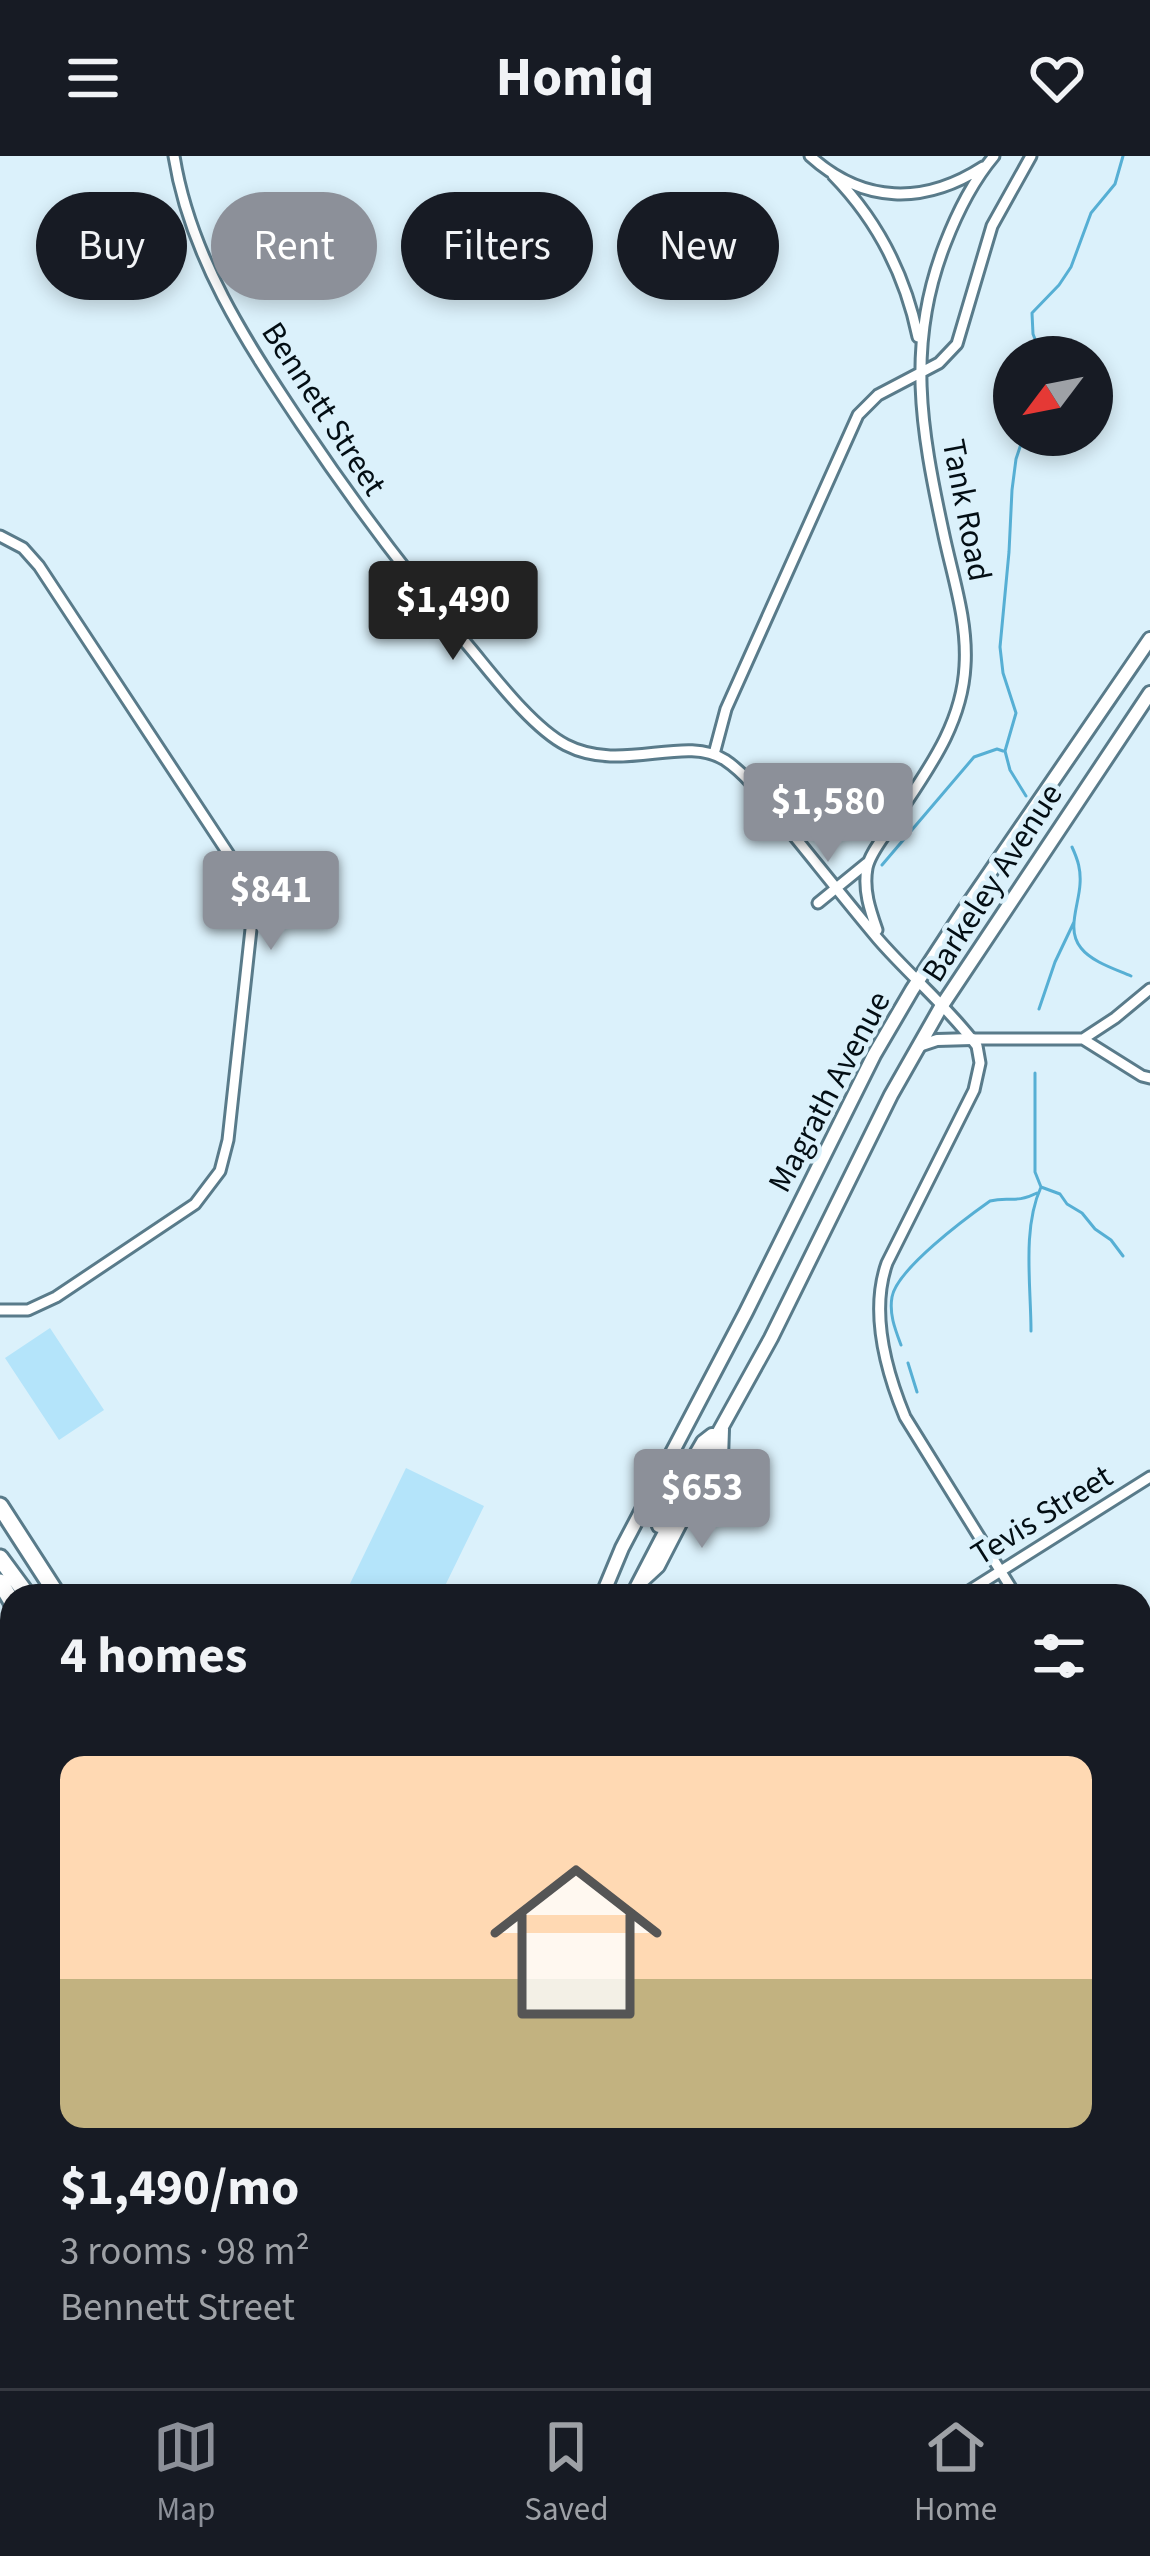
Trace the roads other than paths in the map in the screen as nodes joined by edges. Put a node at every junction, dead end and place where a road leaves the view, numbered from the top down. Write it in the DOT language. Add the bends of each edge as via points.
graph roads {
  1 [pos="174,156"];
  2 [pos="810,156"];
  3 [pos="1031,156"];
  4 [pos="990,160"];
  5 [pos="832,175"];
  6 [pos="920,347"];
  7 [pos="920,372"];
  8 [pos="0,536"];
  9 [pos="1150,639"];
  10 [pos="1150,693"];
  11 [pos="714,754"];
  12 [pos="867,863"];
  13 [pos="837,887"];
  14 [pos="818,903"];
  15 [pos="880,940"];
  16 [pos="917,982"];
  17 [pos="1150,989"];
  18 [pos="941,1007"];
  19 [pos="972,1039"];
  20 [pos="1083,1039"];
  21 [pos="919,1046"];
  22 [pos="1150,1078"];
  23 [pos="0,1310"];
  24 [pos="722,1426"];
  25 [pos="1150,1478"];
  26 [pos="0,1505"];
  27 [pos="0,1558"];
  28 [pos="1001,1571"];
  29 [pos="19,1584"];
  30 [pos="50,1584"];
  31 [pos="607,1584"];
  32 [pos="638,1584"];
  33 [pos="641,1584"];
  34 [pos="980,1584"];
  35 [pos="1009,1584"];
  1 -- 11 [label="street, Bennett Street" via="199,244 266,371 375,532 512,695 548,734 586,753"];
  2 -- 5 [label="street"];
  3 -- 7 [label="street" via="992,226 957,344"];
  4 -- 5 [label="street" via="944,187 904,194"];
  4 -- 6 [label="street, Tank Road" via="938,262"];
  5 -- 6 [label="street" via="891,254"];
  6 -- 7 [label="street, Tank Road"];
  7 -- 11 [label="street" via="858,415 726,709"];
  7 -- 12 [label="street, Tank Road" via="961,610 964,676 948,739"];
  8 -- 23 [label="street" via="39,566 212,826 243,876 252,920 228,1139 213,1182 195,1204 56,1297 28,1310"];
  9 -- 16 [label="main road, Magrath Avenue"];
  10 -- 18 [label="main road, Barkeley Avenue"];
  11 -- 13 [label="street" via="741,774"];
  12 -- 13 [label="street, Tank Road"];
  12 -- 15 [label="street"];
  13 -- 14 [label="street, Tank Road"];
  13 -- 15 [label="street"];
  15 -- 16 [label="street"];
  16 -- 18 [label="street"];
  16 -- 31 [label="main road, Magrath Avenue"];
  17 -- 20 [label="street"];
  18 -- 19 [label="street"];
  18 -- 21 [label="main road, Barkeley Avenue"];
  19 -- 20 [label="street"];
  19 -- 21 [label="street"];
  19 -- 28 [label="street" via="980,1063 974,1090 887,1263 879,1311 905,1417"];
  20 -- 22 [label="street"];
  21 -- 24 [label="main road, Barkeley Avenue"];
  24 -- 24 [label="main road, Barkeley Avenue" via="721,1459 697,1480 703,1442"];
  25 -- 28 [label="street, Tevis Street"];
  26 -- 30 [label="highway"];
  27 -- 29 [label="highway"];
  28 -- 34 [label="street, Tevis Street"];
  28 -- 35 [label="street"];
  32 -- 33 [label="main road" via="689,1496 675,1550"];
}
